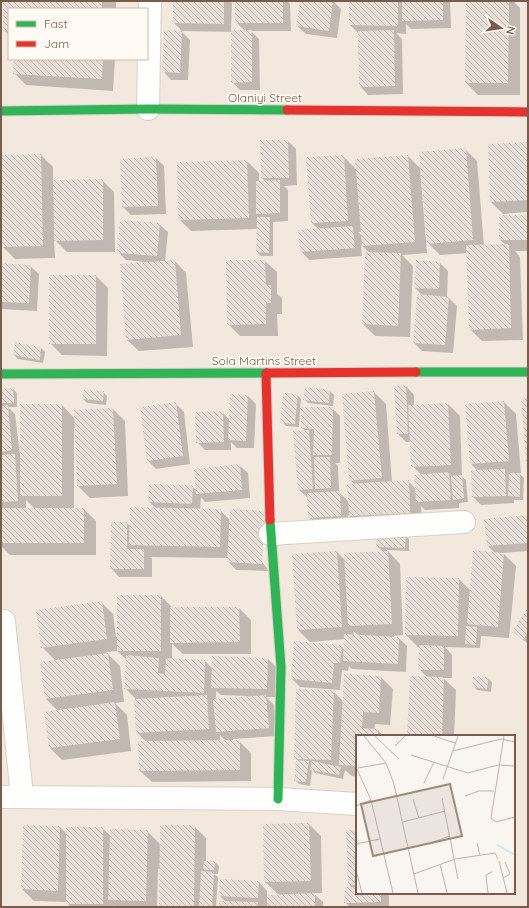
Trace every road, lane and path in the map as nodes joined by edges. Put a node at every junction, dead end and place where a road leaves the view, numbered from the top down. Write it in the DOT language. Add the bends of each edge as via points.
graph roads {
  1 [pos="150,1"];
  2 [pos="148,109"];
  3 [pos="1,111"];
  4 [pos="528,112"];
  5 [pos="528,372"];
  6 [pos="266,373"];
  7 [pos="1,374"];
  8 [pos="464,522"];
  9 [pos="270,534"];
  10 [pos="4,621"];
  11 [pos="12,796"];
  12 [pos="278,799"];
  13 [pos="356,804"];
  1 -- 2 [label="street"];
  2 -- 3 [label="street, Olaniyi Street"];
  2 -- 4 [label="street, Olaniyi Street"];
  5 -- 6 [label="street, Sola Martins Street"];
  6 -- 7 [label="street, Sola Martins Street"];
  6 -- 9 [label="street"];
  8 -- 9 [label="street"];
  9 -- 12 [label="street" via="281,667"];
  10 -- 11 [label="street"];
  11 -- 12 [label="street"];
  12 -- 13 [label="street"];
}
